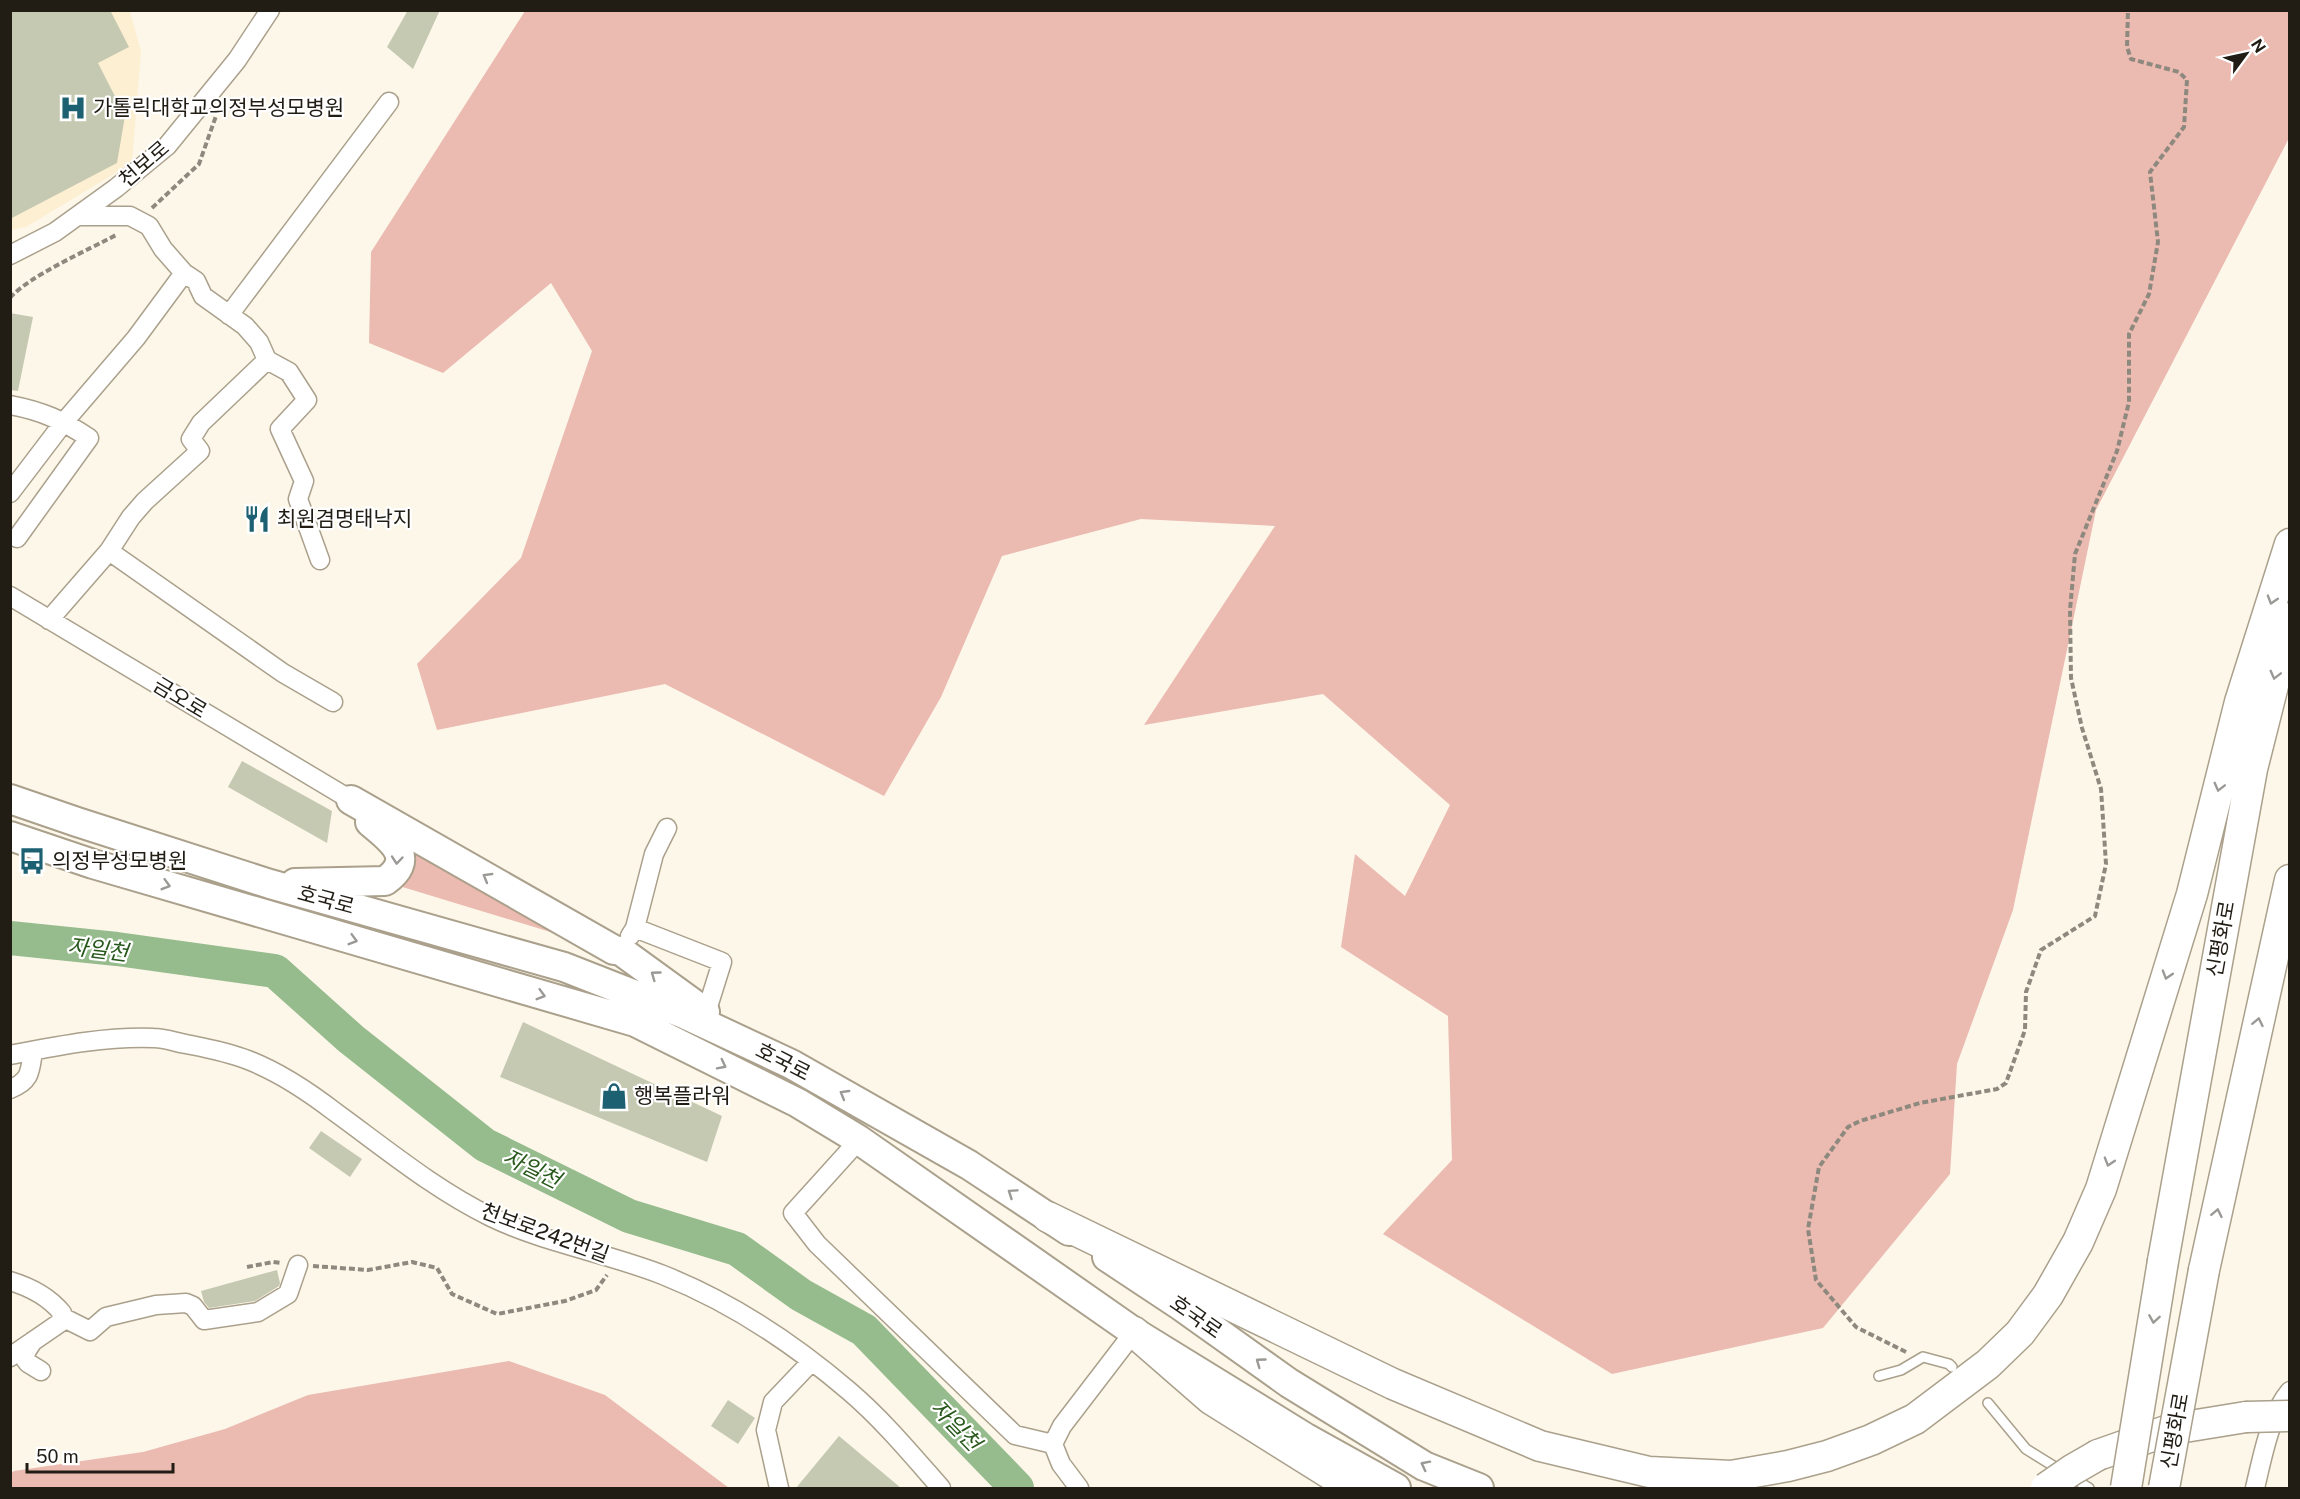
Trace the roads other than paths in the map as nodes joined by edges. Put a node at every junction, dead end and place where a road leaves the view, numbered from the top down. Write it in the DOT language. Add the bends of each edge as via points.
graph roads {
  1 [pos="270,10"];
  2 [pos="389,102"];
  3 [pos="78,216"];
  4 [pos="10,255"];
  5 [pos="184,273"];
  6 [pos="229,315"];
  7 [pos="267,360"];
  8 [pos="10,405"];
  9 [pos="64,422"];
  10 [pos="10,492"];
  11 [pos="16,538"];
  12 [pos="2289,544"];
  13 [pos="109,551"];
  14 [pos="320,560"];
  15 [pos="10,596"];
  16 [pos="2289,618"];
  17 [pos="49,620"];
  18 [pos="333,702"];
  19 [pos="2289,704"];
  20 [pos="10,798"];
  21 [pos="351,800"];
  22 [pos="667,828"];
  23 [pos="14,838"];
  24 [pos="2289,880"];
  25 [pos="270,884"];
  26 [pos="628,940"];
  27 [pos="706,1013"];
  28 [pos="33,1051"];
  29 [pos="10,1055"];
  30 [pos="791,1064"];
  31 [pos="10,1089"];
  32 [pos="859,1140"];
  33 [pos="1048,1217"];
  34 [pos="2163,1261"];
  35 [pos="298,1265"];
  36 [pos="10,1281"];
  37 [pos="62,1317"];
  38 [pos="1134,1332"];
  39 [pos="33,1341"];
  40 [pos="10,1356"];
  41 [pos="812,1361"];
  42 [pos="1952,1367"];
  43 [pos="41,1371"];
  44 [pos="1879,1376"];
  45 [pos="2289,1391"];
  46 [pos="1211,1399"];
  47 [pos="1988,1403"];
  48 [pos="2289,1416"];
  49 [pos="1053,1444"];
  50 [pos="779,1488"];
  51 [pos="941,1488"];
  52 [pos="1079,1488"];
  53 [pos="1324,1488"];
  54 [pos="1353,1488"];
  55 [pos="1396,1488"];
  56 [pos="1479,1488"];
  57 [pos="2046,1488"];
  58 [pos="2089,1488"];
  59 [pos="2126,1488"];
  60 [pos="2164,1488"];
  61 [pos="2255,1488"];
  1 -- 3 [label="street, 천보로" via="237,60 167,147"];
  2 -- 6 [label="street"];
  3 -- 4 [label="street, 천보로"];
  3 -- 5 [label="street" via="129,216 149,226"];
  5 -- 6 [label="street" via="196,281 203,296"];
  5 -- 9 [label="street" via="136,338"];
  6 -- 7 [label="street" via="259,342"];
  7 -- 13 [label="street" via="201,423 191,439 200,451 145,501"];
  7 -- 14 [label="street" via="289,372 307,400 280,429 304,481 298,499"];
  8 -- 9 [label="street" via="37,410"];
  9 -- 10 [label="street"];
  9 -- 11 [label="street" via="89,438"];
  12 -- 33 [label="highway, one-way" via="2240,702 2192,894 2101,1189 2048,1296 2020,1333 1988,1364 1915,1419 1871,1440 1788,1466 1731,1476 1649,1472 1540,1446 1393,1384"];
  13 -- 17 [label="street"];
  13 -- 18 [label="street" via="283,673"];
  15 -- 17 [label="street, 금오로"];
  16 -- 34 [label="highway, 신평화로, one-way" via="2252,769"];
  17 -- 21 [label="street, 금오로"];
  19 -- 34 [label="highway, 신평화로" via="2266,787"];
  20 -- 25 [label="main road, 호국로"];
  21 -- 25 [label="main road, one-way" via="395,844 399,863 393,874 385,881"];
  26 -- 21 [label="main road, one-way" via="614,950"];
  22 -- 26 [label="street" via="654,854"];
  23 -- 32 [label="main road, 호국로, one-way" via="635,1022 798,1103"];
  60 -- 24 [label="highway, 신평화로, one-way, bridge" via="2204,1270"];
  25 -- 30 [label="main road, 호국로" via="564,967 684,1014"];
  27 -- 26 [label="main road, one-way"];
  26 -- 27 [label="street" via="722,962"];
  27 -- 30 [label="main road"];
  28 -- 29 [label="street, 천보로242번길"];
  28 -- 31 [label="street" via="29,1075"];
  28 -- 41 [label="street, 천보로242번길" via="113,1038 156,1038 248,1060 288,1080 333,1110 423,1179 492,1217 664,1275 751,1319"];
  33 -- 30 [label="main road, 호국로, one-way" via="969,1165"];
  32 -- 38 [label="main road, 호국로"];
  32 -- 49 [label="street" via="794,1213 817,1244 1015,1435"];
  56 -- 33 [label="main road, 호국로, one-way" via="1424,1466 1289,1383"];
  34 -- 59 [label="highway, 신평화로, one-way, bridge"];
  35 -- 37 [label="street" via="288,1294 258,1312 204,1320 194,1306 186,1303 156,1305 106,1317 90,1331"];
  36 -- 37 [label="street" via="27,1286 56,1305"];
  37 -- 39 [label="street" via="61,1322"];
  38 -- 46 [label="highway"];
  38 -- 49 [label="street" via="1062,1426"];
  38 -- 55 [label="main road, 호국로" via="1305,1438"];
  39 -- 40 [label="street"];
  39 -- 43 [label="street" via="25,1359"];
  41 -- 50 [label="street" via="773,1402 768,1421 766,1430"];
  41 -- 51 [label="street, 천보로242번길" via="851,1392"];
  42 -- 44 [label="lane" via="1923,1357 1901,1370"];
  45 -- 61 [label="street" via="2264,1452"];
  46 -- 53 [label="highway"];
  46 -- 54 [label="highway"];
  47 -- 58 [label="lane" via="2026,1449"];
  48 -- 57 [label="highway, bridge" via="2246,1417 2172,1430 2098,1455"];
  49 -- 52 [label="street" via="1060,1464"];
}
